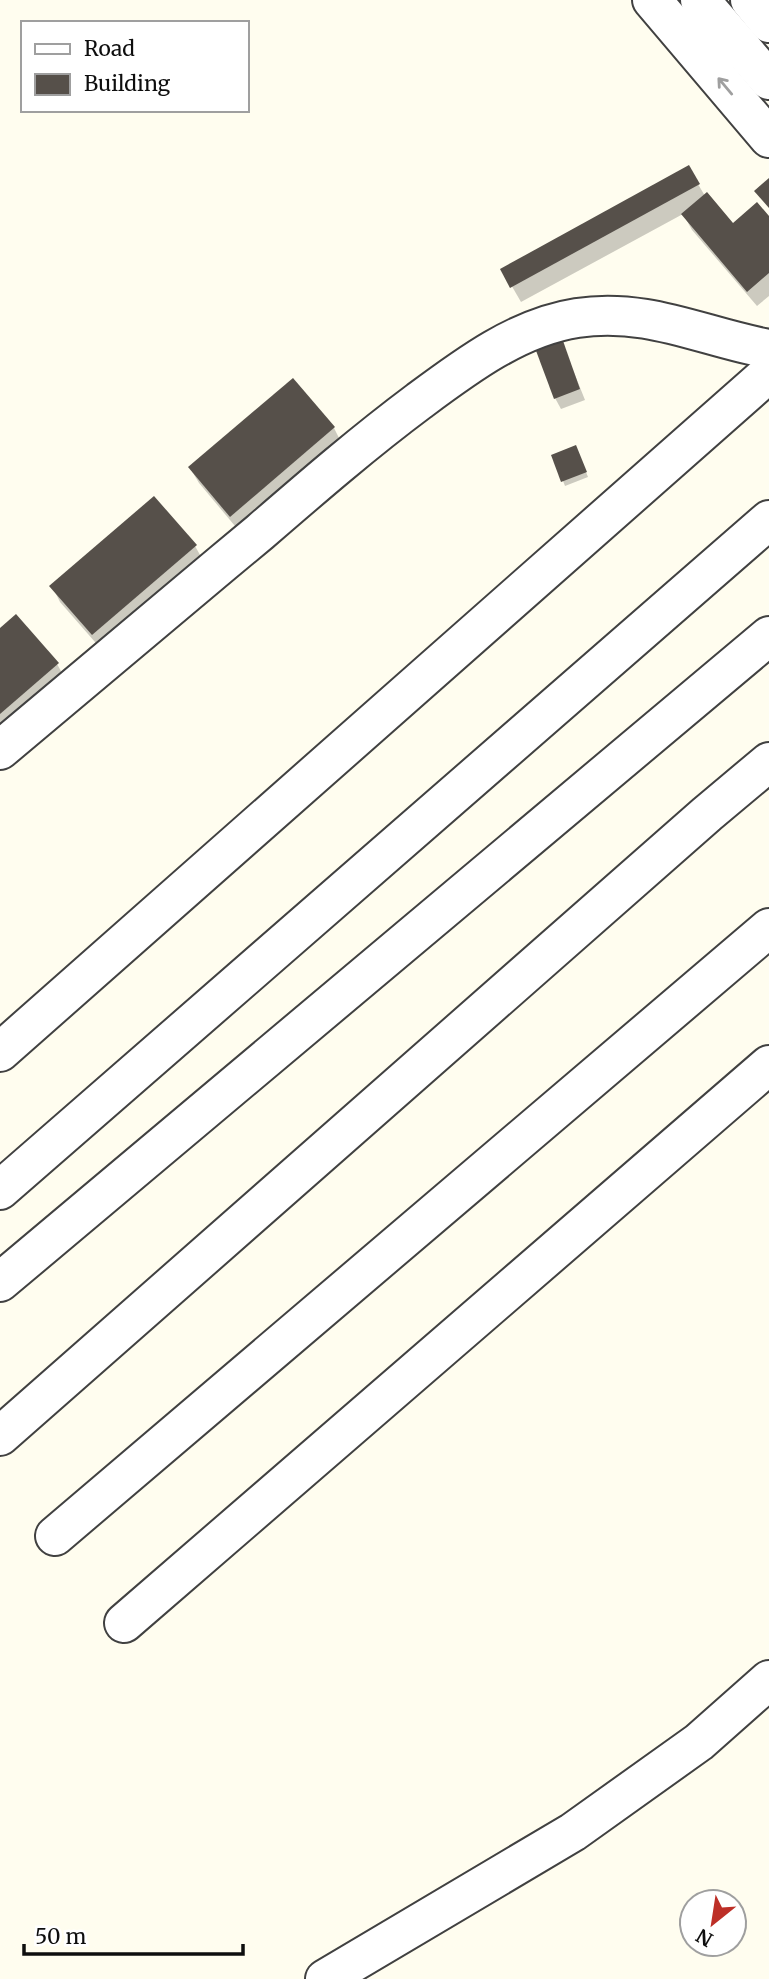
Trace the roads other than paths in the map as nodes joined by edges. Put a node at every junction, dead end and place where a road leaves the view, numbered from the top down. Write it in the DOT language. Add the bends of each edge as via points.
graph roads {
  1 [pos="652,0"];
  2 [pos="700,0"];
  3 [pos="750,0"];
  4 [pos="769,23"];
  5 [pos="769,80"];
  6 [pos="769,138"];
  7 [pos="769,349"];
  8 [pos="769,373"];
  9 [pos="769,520"];
  10 [pos="769,636"];
  11 [pos="0,750"];
  12 [pos="769,762"];
  13 [pos="769,928"];
  14 [pos="0,1052"];
  15 [pos="769,1065"];
  16 [pos="0,1190"];
  17 [pos="0,1282"];
  18 [pos="0,1436"];
  19 [pos="55,1536"];
  20 [pos="124,1623"];
  21 [pos="769,1680"];
  22 [pos="325,1979"];
  6 -- 1 [label="lane, one-way"];
  2 -- 5 [label="lane"];
  3 -- 4 [label="lane"];
  7 -- 11 [label="lane" via="671,322 613,316 576,318 499,347 471,362 382,429"];
  8 -- 14 [label="lane"];
  9 -- 16 [label="lane"];
  10 -- 17 [label="lane"];
  12 -- 18 [label="lane"];
  13 -- 19 [label="lane"];
  15 -- 20 [label="lane"];
  21 -- 22 [label="lane" via="699,1742 573,1832"];
}
